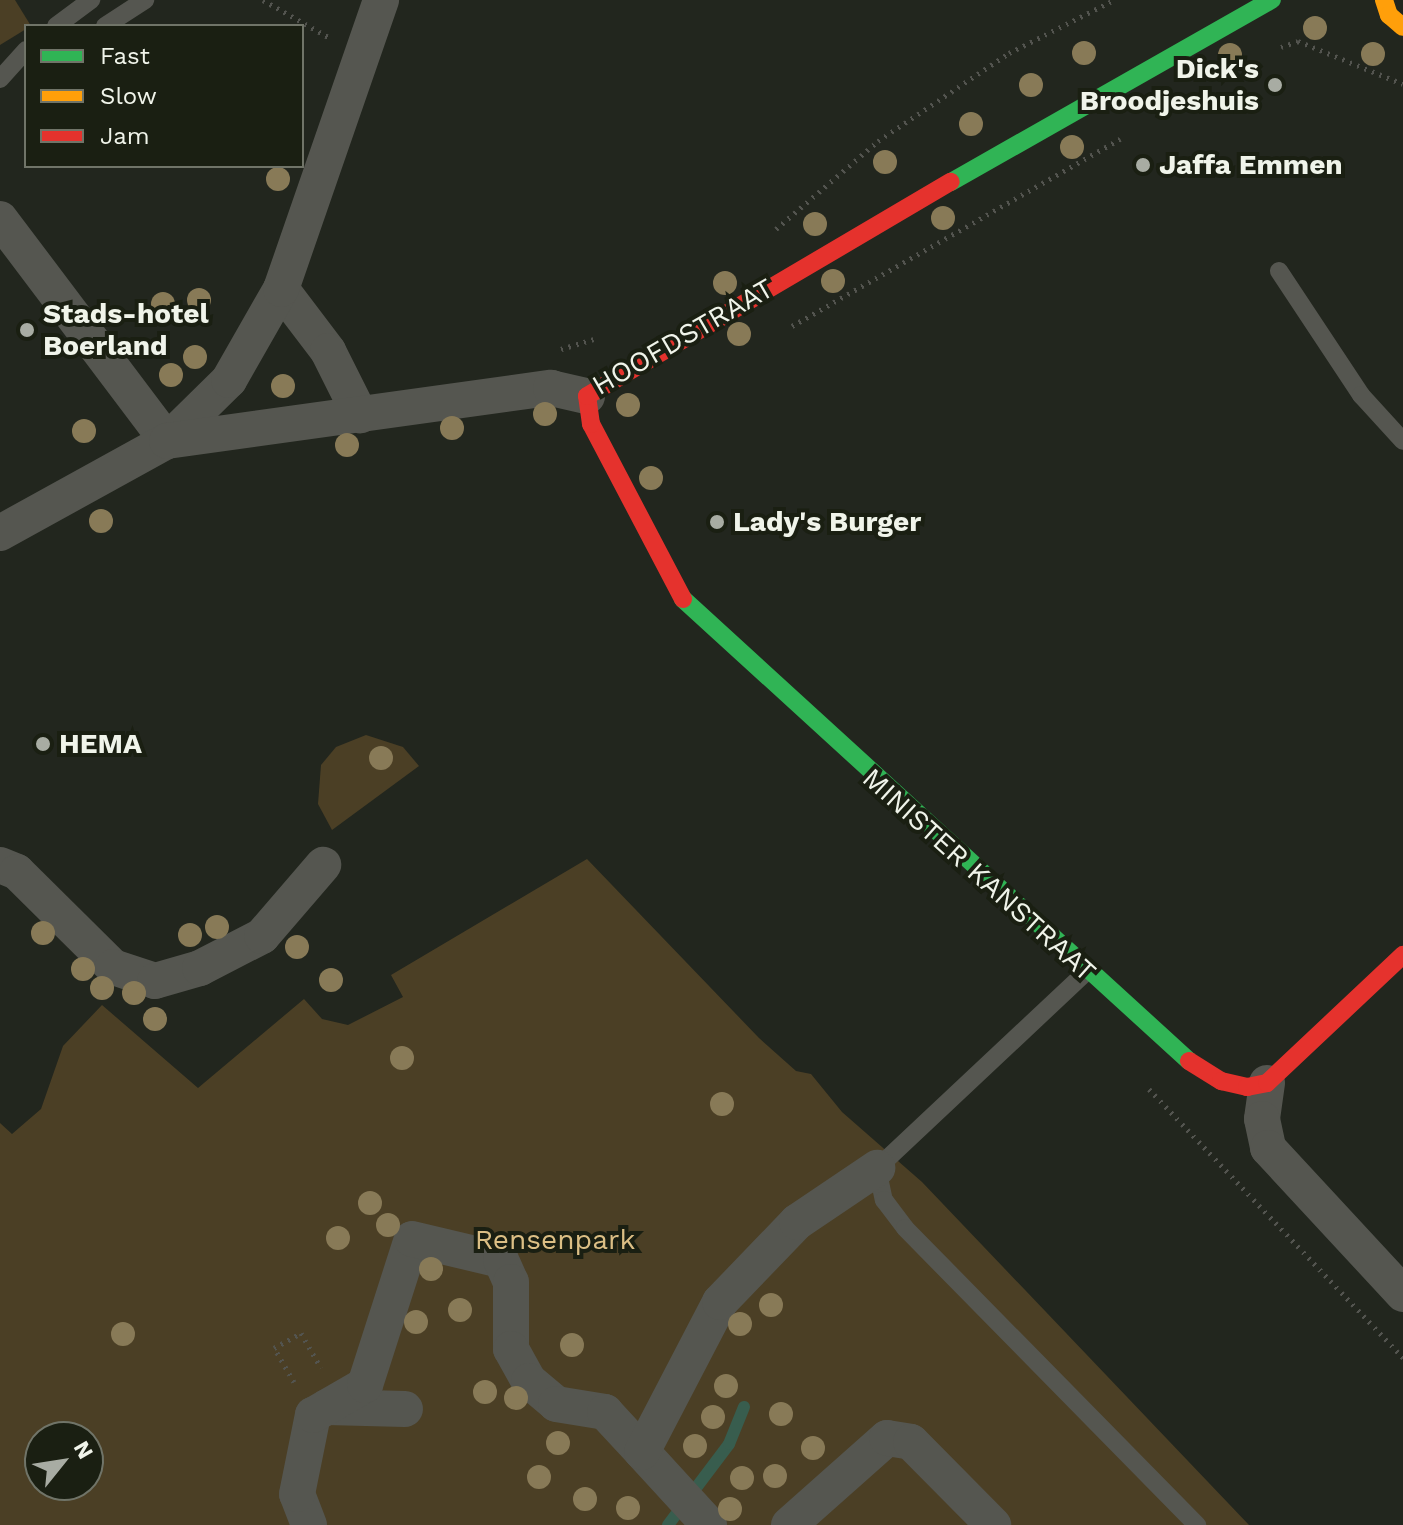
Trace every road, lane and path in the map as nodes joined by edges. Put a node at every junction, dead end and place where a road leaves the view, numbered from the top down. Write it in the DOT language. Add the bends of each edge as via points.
graph roads {
  1 [pos="145,0"];
  2 [pos="263,0"];
  3 [pos="381,0"];
  4 [pos="1114,0"];
  5 [pos="1272,0"];
  6 [pos="1384,0"];
  7 [pos="89,1"];
  8 [pos="59,24"];
  9 [pos="108,24"];
  10 [pos="1403,27"];
  11 [pos="1270,51"];
  12 [pos="24,53"];
  13 [pos="361,56"];
  14 [pos="12,74"];
  15 [pos="1403,84"];
  16 [pos="1126,135"];
  17 [pos="0,219"];
  18 [pos="769,234"];
  19 [pos="1279,271"];
  20 [pos="281,289"];
  21 [pos="778,334"];
  22 [pos="603,336"];
  23 [pos="541,389"];
  24 [pos="587,396"];
  25 [pos="360,415"];
  26 [pos="167,441"];
  27 [pos="1403,441"];
  28 [pos="0,533"];
  29 [pos="0,865"];
  30 [pos="323,865"];
  31 [pos="1403,955"];
  32 [pos="1085,973"];
  33 [pos="1140,1080"];
  34 [pos="1267,1083"];
  35 [pos="877,1168"];
  36 [pos="1403,1294"];
  37 [pos="1403,1358"];
  38 [pos="326,1407"];
  39 [pos="405,1409"];
  40 [pos="642,1452"];
  41 [pos="706,1522"];
  42 [pos="309,1525"];
  43 [pos="789,1525"];
  44 [pos="993,1525"];
  45 [pos="1197,1525"];
  1 -- 9 [label="lane"];
  2 -- 13 [label="path"];
  3 -- 13 [label="street"];
  4 -- 18 [label="path" via="1009,53 878,141"];
  5 -- 24 [label="street, HOOFDSTRAAT" via="826,252"];
  6 -- 10 [label="street" via="1389,15"];
  7 -- 8 [label="lane"];
  11 -- 15 [label="path" via="1298,41"];
  12 -- 14 [label="lane"];
  13 -- 20 [label="street"];
  16 -- 21 [label="path"];
  17 -- 26 [label="street"];
  19 -- 27 [label="lane" via="1361,395"];
  20 -- 25 [label="street" via="328,351"];
  20 -- 26 [label="street" via="229,380"];
  22 -- 23 [label="path" via="536,354"];
  23 -- 24 [label="street, HOOFDSTRAAT"];
  23 -- 25 [label="street, HOOFDSTRAAT"];
  24 -- 32 [label="street, MINISTER KANSTRAAT" via="591,424 688,608"];
  25 -- 26 [label="street, HOOFDSTRAAT"];
  26 -- 28 [label="street, HOOFDSTRAAT"];
  29 -- 30 [label="street" via="17,872 113,967 155,981 200,968 262,936"];
  31 -- 34 [label="street"];
  32 -- 34 [label="street, MINISTER KANSTRAAT" via="1177,1054 1221,1081 1247,1087"];
  32 -- 35 [label="lane"];
  33 -- 37 [label="path"];
  34 -- 36 [label="street" via="1262,1119 1268,1148"];
  35 -- 40 [label="street" via="797,1222 729,1291"];
  35 -- 45 [label="lane" via="884,1200 905,1228"];
  38 -- 38 [label="path" via="301,1333 274,1348"];
  38 -- 39 [label="street"];
  38 -- 40 [label="street" via="365,1385 412,1239 460,1246 501,1260 511,1282 511,1349 529,1381 556,1404 605,1412"];
  38 -- 42 [label="street" via="297,1494"];
  40 -- 41 [label="street"];
  43 -- 44 [label="street" via="887,1438 911,1442"];
}
